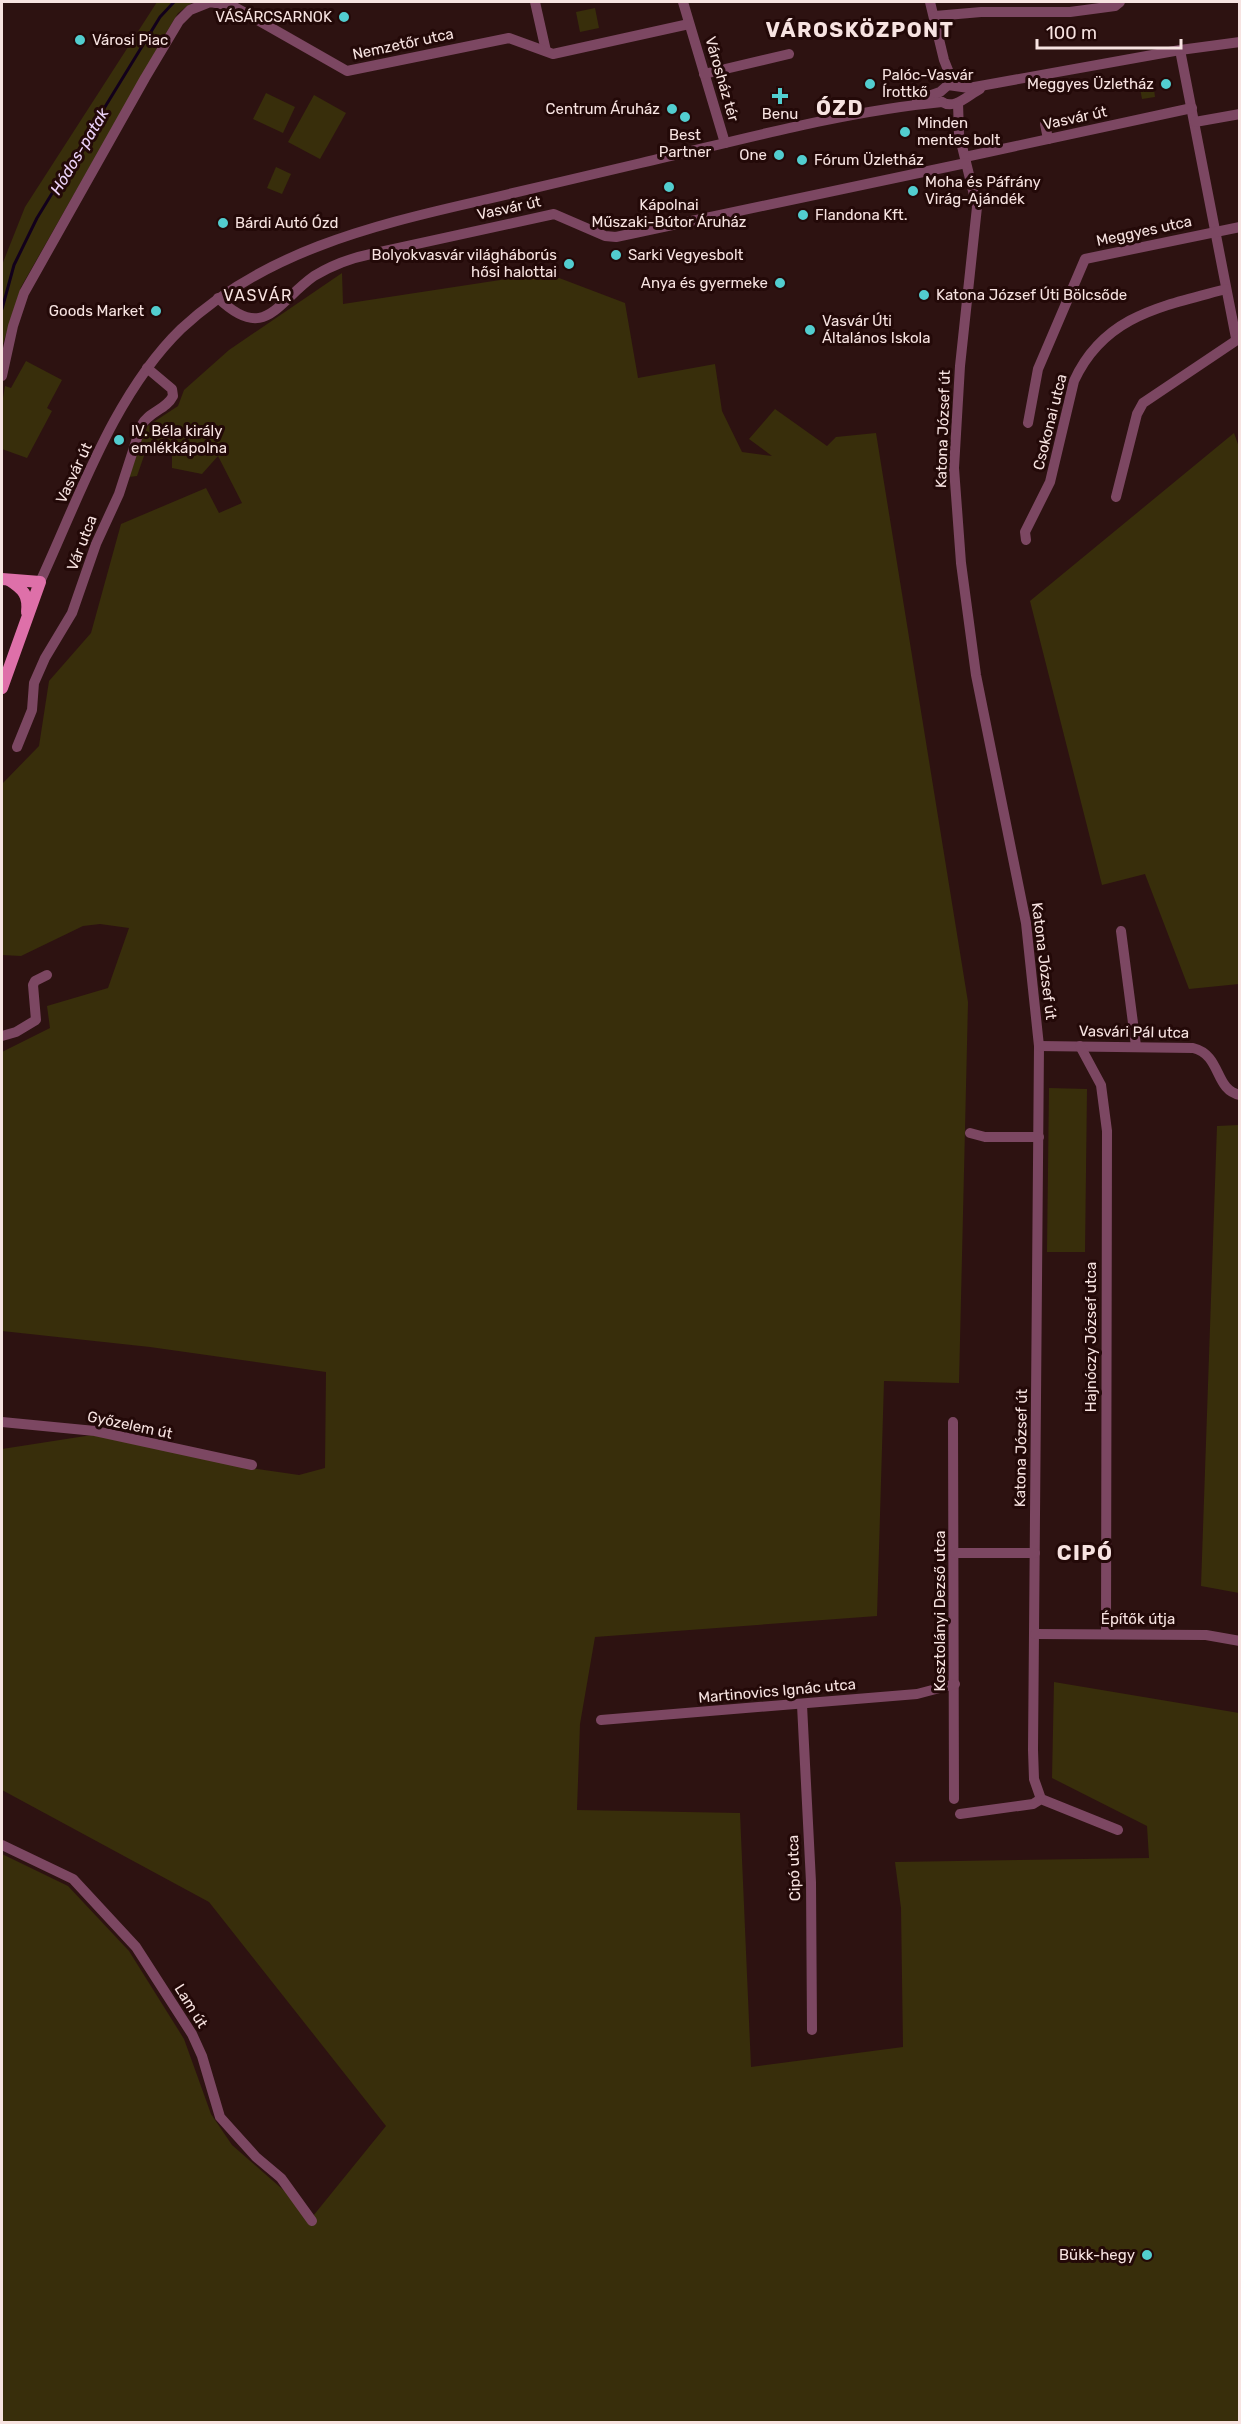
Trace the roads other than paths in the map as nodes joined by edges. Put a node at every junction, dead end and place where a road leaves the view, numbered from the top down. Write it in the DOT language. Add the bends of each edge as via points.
graph roads {
  1 [pos="535,2"];
  2 [pos="683,2"];
  3 [pos="930,2"];
  4 [pos="935,2"];
  5 [pos="1120,2"];
  6 [pos="935,16"];
  7 [pos="690,24"];
  8 [pos="1239,42"];
  9 [pos="1180,50"];
  10 [pos="546,51"];
  11 [pos="789,54"];
  12 [pos="944,63"];
  13 [pos="704,74"];
  14 [pos="988,85"];
  15 [pos="956,86"];
  16 [pos="942,97"];
  17 [pos="959,101"];
  18 [pos="1192,108"];
  19 [pos="1239,114"];
  20 [pos="1195,122"];
  21 [pos="1045,124"];
  22 [pos="959,134"];
  23 [pos="1048,139"];
  24 [pos="725,143"];
  25 [pos="966,160"];
  26 [pos="1239,227"];
  27 [pos="1215,231"];
  28 [pos="1226,289"];
  29 [pos="219,298"];
  30 [pos="1238,338"];
  31 [pos="147,368"];
  32 [pos="2,376"];
  33 [pos="1028,423"];
  34 [pos="1116,497"];
  35 [pos="1026,540"];
  36 [pos="5,580"];
  37 [pos="40,582"];
  38 [pos="26,619"];
  39 [pos="2,688"];
  40 [pos="17,747"];
  41 [pos="1121,931"];
  42 [pos="47,975"];
  43 [pos="2,1036"];
  44 [pos="1039,1046"];
  45 [pos="1080,1046"];
  46 [pos="1136,1046"];
  47 [pos="1239,1095"];
  48 [pos="970,1133"];
  49 [pos="1039,1137"];
  50 [pos="2,1422"];
  51 [pos="953,1422"];
  52 [pos="252,1465"];
  53 [pos="955,1553"];
  54 [pos="1035,1553"];
  55 [pos="1035,1634"];
  56 [pos="1106,1634"];
  57 [pos="1239,1641"];
  58 [pos="955,1684"];
  59 [pos="802,1705"];
  60 [pos="601,1720"];
  61 [pos="954,1799"];
  62 [pos="1041,1799"];
  63 [pos="960,1814"];
  64 [pos="1118,1830"];
  65 [pos="2,1845"];
  66 [pos="812,2030"];
  67 [pos="312,2221"];
  1 -- 10 [label="street"];
  2 -- 7 [label="street, Városház tér"];
  3 -- 6 [label="street"];
  4 -- 6 [label="street"];
  5 -- 6 [label="street" via="1072,12"];
  6 -- 12 [label="street"];
  7 -- 10 [label="street, Nemzetőr utca" via="554,54"];
  7 -- 13 [label="street, Városház tér"];
  8 -- 9 [label="street"];
  9 -- 14 [label="street"];
  9 -- 18 [label="street"];
  10 -- 32 [label="street, Nemzetőr utca" via="509,38 347,71 232,6 210,2 190,10 144,78 24,293"];
  11 -- 13 [label="street"];
  12 -- 15 [label="street"];
  12 -- 16 [label="street"];
  13 -- 24 [label="street, Városház tér"];
  14 -- 15 [label="street"];
  14 -- 17 [label="street"];
  15 -- 16 [label="street" via="948,85"];
  15 -- 17 [label="street" via="961,93"];
  16 -- 17 [label="street" via="951,105"];
  16 -- 22 [label="street"];
  16 -- 24 [label="street, Vasvár út"];
  17 -- 22 [label="street"];
  18 -- 20 [label="street"];
  18 -- 23 [label="street, Vasvár út" via="1106,121"];
  19 -- 20 [label="street"];
  20 -- 27 [label="street"];
  21 -- 23 [label="street"];
  22 -- 25 [label="street, Katona József út"];
  23 -- 25 [label="street, Vasvár út" via="989,146"];
  24 -- 29 [label="street, Vasvár út" via="362,230 257,274"];
  25 -- 29 [label="street, Vasvár út" via="616,237 554,214 350,258 315,276 277,309 260,318 238,316"];
  25 -- 44 [label="street, Katona József út" via="977,207 954,468 961,563 976,675 1026,923"];
  26 -- 27 [label="street, Meggyes utca"];
  27 -- 28 [label="street"];
  27 -- 33 [label="street, Meggyes utca" via="1085,260 1038,369"];
  28 -- 30 [label="street"];
  28 -- 35 [label="street, Csokonai utca" via="1128,320 1099,345 1079,370 1050,482 1025,532"];
  29 -- 31 [label="street, Vasvár út" via="179,331"];
  30 -- 34 [label="street" via="1143,403"];
  31 -- 37 [label="street, Vasvár út" via="111,429"];
  31 -- 40 [label="street, Vár utca" via="172,389 173,396 146,415 141,426 72,613 34,683 32,710"];
  36 -- 37 [label="main road"];
  36 -- 38 [label="main road" via="22,588 26,595"];
  37 -- 38 [label="main road, Vasvár út"];
  38 -- 39 [label="main road, Vasvár út"];
  41 -- 46 [label="street"];
  42 -- 43 [label="street" via="33,985 36,1020"];
  44 -- 45 [label="street, Vasvári Pál utca"];
  44 -- 49 [label="street, Katona József út"];
  45 -- 46 [label="street, Vasvári Pál utca"];
  45 -- 56 [label="street, Hajnóczy József utca" via="1101,1085 1107,1131"];
  46 -- 47 [label="street, Vasvári Pál utca" via="1201,1050 1211,1058 1225,1087"];
  48 -- 49 [label="street" via="985,1137"];
  49 -- 54 [label="street, Katona József út"];
  50 -- 52 [label="street, Győzelem út" via="95,1431"];
  51 -- 53 [label="street, Kosztolányi Dezső utca"];
  53 -- 54 [label="street"];
  53 -- 58 [label="street, Kosztolányi Dezső utca"];
  54 -- 55 [label="street, Katona József út"];
  55 -- 56 [label="street, Építők útja"];
  55 -- 62 [label="street, Katona József út" via="1034,1779"];
  56 -- 57 [label="street, Építők útja" via="1206,1635"];
  58 -- 59 [label="street, Martinovics Ignác utca" via="917,1694"];
  58 -- 61 [label="street, Kosztolányi Dezső utca"];
  59 -- 60 [label="street, Martinovics Ignác utca"];
  59 -- 66 [label="street, Cipó utca" via="811,1882"];
  62 -- 63 [label="street" via="1033,1804"];
  62 -- 64 [label="street"];
  65 -- 67 [label="street, Lam út" via="73,1879 136,1947 192,2034 205,2063 220,2117 281,2178"];
}
